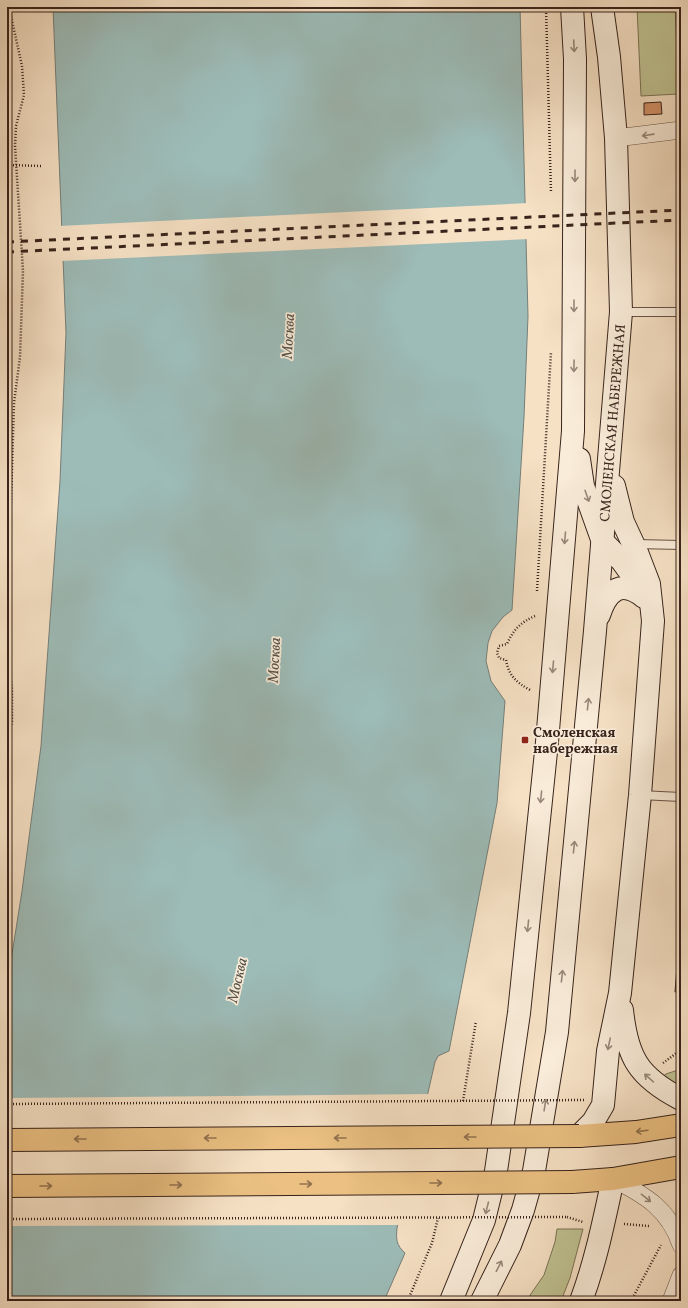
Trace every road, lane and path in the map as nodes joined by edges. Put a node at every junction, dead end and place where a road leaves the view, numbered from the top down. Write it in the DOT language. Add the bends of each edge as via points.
graph roads {
  1 [pos="9,7"];
  2 [pos="546,7"];
  3 [pos="572,7"];
  4 [pos="602,7"];
  5 [pos="681,130"];
  6 [pos="616,138"];
  7 [pos="7,165"];
  8 [pos="16,165"];
  9 [pos="42,166"];
  10 [pos="551,196"];
  11 [pos="621,312"];
  12 [pos="681,312"];
  13 [pos="551,351"];
  14 [pos="573,431"];
  15 [pos="610,460"];
  16 [pos="603,542"];
  17 [pos="633,544"];
  18 [pos="681,545"];
  19 [pos="536,592"];
  20 [pos="644,597"];
  21 [pos="535,611"];
  22 [pos="535,616"];
  23 [pos="653,621"];
  24 [pos="596,623"];
  25 [pos="535,624"];
  26 [pos="7,629"];
  27 [pos="7,646"];
  28 [pos="530,683"];
  29 [pos="530,690"];
  30 [pos="529,697"];
  31 [pos="7,741"];
  32 [pos="640,795"];
  33 [pos="681,797"];
  34 [pos="620,992"];
  35 [pos="476,1021"];
  36 [pos="681,1099"];
  37 [pos="584,1100"];
  38 [pos="463,1101"];
  39 [pos="7,1104"];
  40 [pos="681,1126"];
  41 [pos="578,1136"];
  42 [pos="7,1140"];
  43 [pos="681,1167"];
  44 [pos="613,1179"];
  45 [pos="7,1186"];
  46 [pos="567,1217"];
  47 [pos="438,1218"];
  48 [pos="7,1219"];
  49 [pos="662,1242"];
  50 [pos="681,1245"];
  51 [pos="681,1275"];
  52 [pos="408,1300"];
  53 [pos="451,1301"];
  54 [pos="482,1301"];
  55 [pos="581,1301"];
  56 [pos="632,1301"];
  57 [pos="671,1301"];
  1 -- 8 [label="path" via="22,66 24,95 16,126"];
  2 -- 10 [label="path"];
  3 -- 14 [label="main road, one-way" via="575,59"];
  4 -- 6 [label="main road, СМОЛЕНСКАЯ НАБЕРЕЖНАЯ"];
  5 -- 6 [label="street, one-way"];
  6 -- 11 [label="main road, СМОЛЕНСКАЯ НАБЕРЕЖНАЯ"];
  7 -- 8 [label="path"];
  8 -- 9 [label="path"];
  8 -- 26 [label="path" via="23,271 20,357 14,403"];
  11 -- 12 [label="lane"];
  11 -- 15 [label="main road, СМОЛЕНСКАЯ НАБЕРЕЖНАЯ"];
  13 -- 19 [label="path"];
  14 -- 16 [label="main road, one-way" via="583,486"];
  14 -- 53 [label="main road, one-way" via="547,742 519,1013 496,1171 484,1220"];
  15 -- 16 [label="main road, СМОЛЕНСКАЯ НАБЕРЕЖНАЯ"];
  15 -- 17 [label="main road" via="622,522"];
  16 -- 20 [label="main road" via="622,561"];
  16 -- 24 [label="main road, СМОЛЕНСКАЯ НАБЕРЕЖНАЯ"];
  17 -- 18 [label="lane"];
  17 -- 23 [label="main road" via="649,584"];
  20 -- 23 [label="main road"];
  20 -- 24 [label="main road" via="635,590 625,587 616,589 609,593"];
  21 -- 22 [label="path"];
  22 -- 25 [label="path"];
  22 -- 29 [label="path" via="519,624 510,635 507,644 499,646 497,653 499,658 506,660 513,678"];
  23 -- 32 [label="main road"];
  54 -- 24 [label="main road, СМОЛЕНСКАЯ НАБЕРЕЖНАЯ, one-way" via="510,1245 534,1171 557,1032"];
  27 -- 31 [label="path" via="12,689 12,722"];
  28 -- 29 [label="path"];
  29 -- 30 [label="path"];
  32 -- 33 [label="lane"];
  32 -- 34 [label="main road"];
  36 -- 34 [label="main road, one-way" via="645,1075 634,1060 624,1030"];
  34 -- 41 [label="main road, one-way" via="608,1051 602,1105 593,1122"];
  35 -- 38 [label="path"];
  37 -- 38 [label="path, bridge"];
  38 -- 39 [label="path, bridge"];
  40 -- 41 [label="main road, one-way"];
  41 -- 42 [label="main road, one-way, bridge"];
  43 -- 44 [label="main road"];
  45 -- 44 [label="main road, one-way, bridge" via="572,1182"];
  44 -- 50 [label="street, one-way" via="643,1195 658,1208 672,1224"];
  44 -- 55 [label="main road" via="604,1223"];
  46 -- 47 [label="path, bridge"];
  47 -- 48 [label="path, bridge"];
  47 -- 52 [label="path" via="432,1243"];
  49 -- 56 [label="path"];
  51 -- 57 [label="street"];
}
